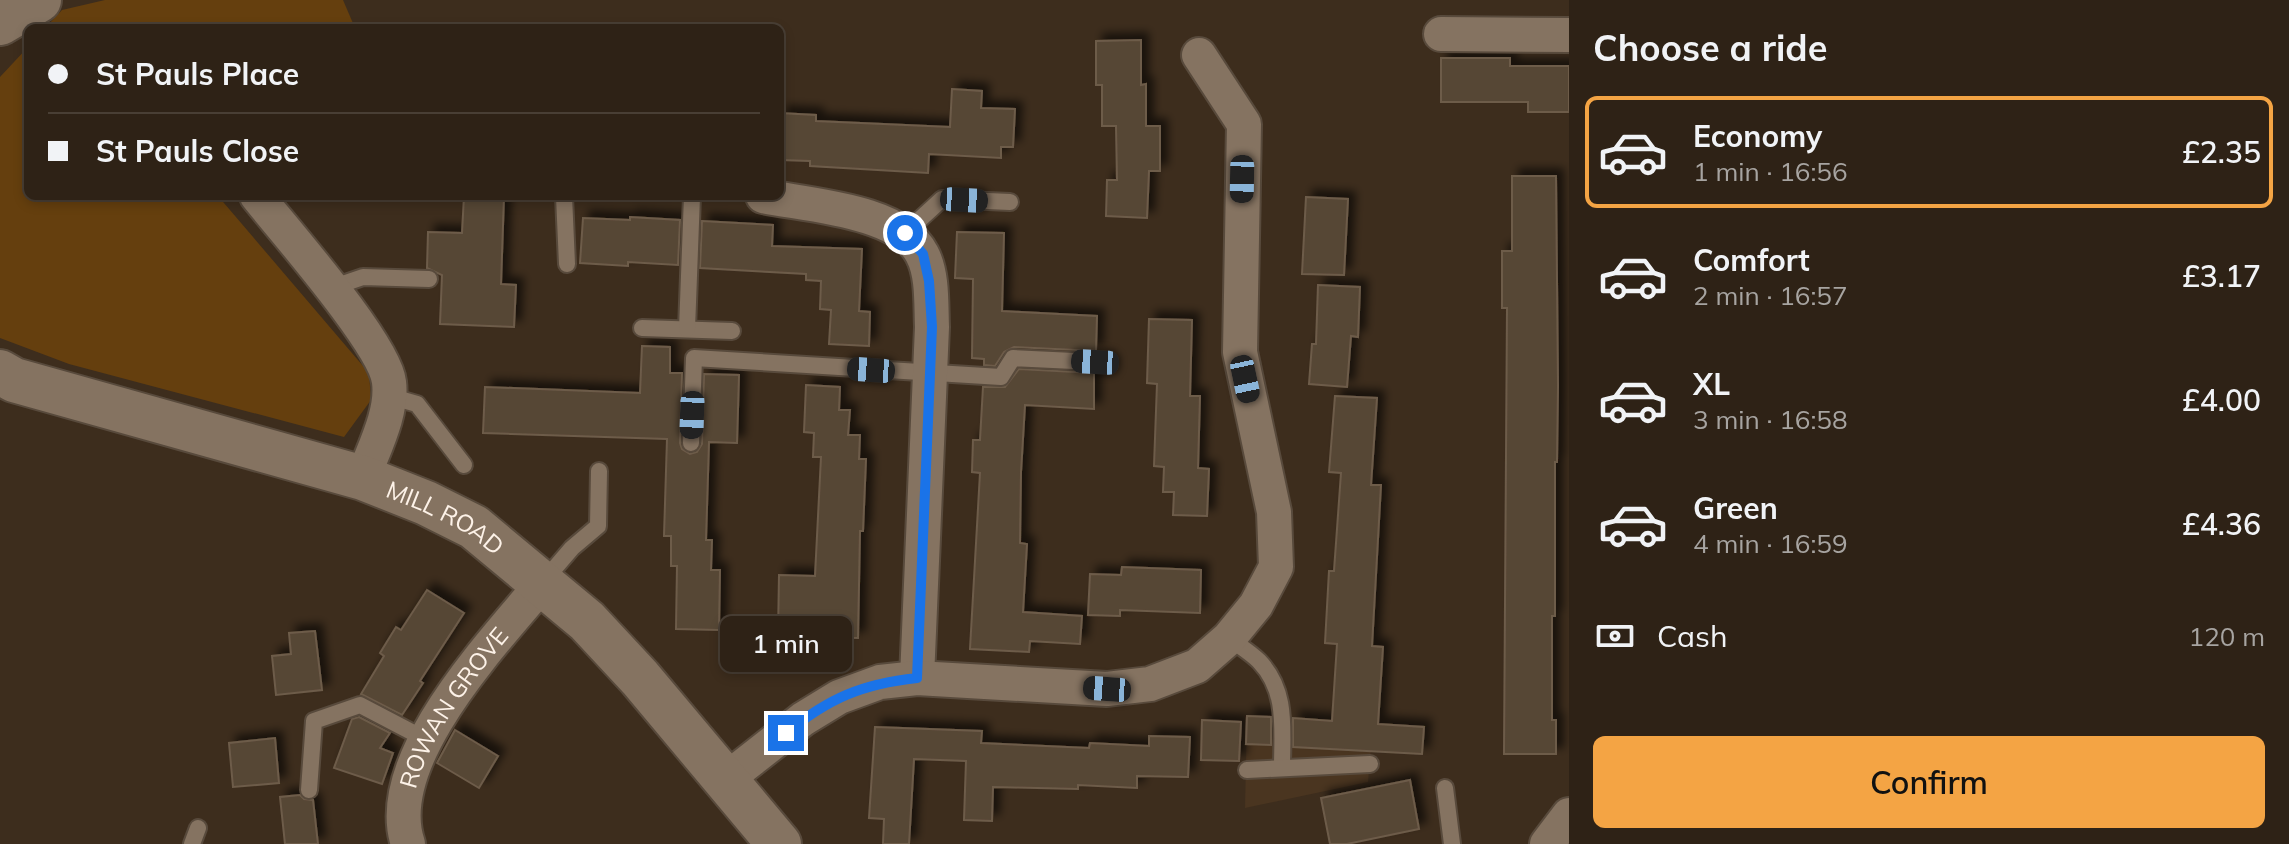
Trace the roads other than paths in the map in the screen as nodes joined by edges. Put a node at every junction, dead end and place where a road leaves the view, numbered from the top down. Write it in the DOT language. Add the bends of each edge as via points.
graph roads {
  1 [pos="39,0"];
  2 [pos="0,23"];
  3 [pos="1441,34"];
  4 [pos="1569,35"];
  5 [pos="1199,55"];
  6 [pos="260,200"];
  7 [pos="564,200"];
  8 [pos="692,200"];
  9 [pos="784,200"];
  10 [pos="1010,202"];
  11 [pos="905,233"];
  12 [pos="567,264"];
  13 [pos="429,279"];
  14 [pos="329,288"];
  15 [pos="642,328"];
  16 [pos="687,329"];
  17 [pos="732,331"];
  18 [pos="1095,362"];
  19 [pos="0,372"];
  20 [pos="930,374"];
  21 [pos="389,396"];
  22 [pos="691,443"];
  23 [pos="464,465"];
  24 [pos="599,471"];
  25 [pos="363,478"];
  26 [pos="542,584"];
  27 [pos="1229,638"];
  28 [pos="917,678"];
  29 [pos="425,739"];
  30 [pos="1370,764"];
  31 [pos="1282,768"];
  32 [pos="1247,770"];
  33 [pos="724,781"];
  34 [pos="1445,788"];
  35 [pos="309,790"];
  36 [pos="1569,815"];
  37 [pos="408,844"];
  38 [pos="779,844"];
  39 [pos="1452,844"];
  40 [pos="1547,844"];
  1 -- 2 [label="street"];
  3 -- 4 [label="street"];
  5 -- 27 [label="street" via="1244,124 1240,352 1274,512 1276,567 1256,605"];
  6 -- 14 [label="street"];
  7 -- 12 [label="lane"];
  8 -- 16 [label="lane"];
  9 -- 11 [label="street" via="871,217"];
  10 -- 11 [label="lane" via="942,199"];
  11 -- 20 [label="street" via="923,254 929,281"];
  13 -- 14 [label="lane" via="363,277"];
  14 -- 21 [label="street" via="383,362"];
  15 -- 16 [label="lane"];
  16 -- 17 [label="lane"];
  18 -- 20 [label="lane" via="1013,358 1001,377"];
  19 -- 25 [label="street, MILL ROAD"];
  20 -- 22 [label="lane" via="694,358"];
  20 -- 28 [label="street"];
  21 -- 23 [label="lane" via="417,404"];
  21 -- 25 [label="street"];
  24 -- 26 [label="lane" via="598,526"];
  25 -- 26 [label="street, MILL ROAD" via="474,527"];
  26 -- 29 [label="street, ROWAN GROVE" via="481,656"];
  26 -- 33 [label="street, MILL ROAD" via="587,621 640,678"];
  27 -- 28 [label="street" via="1197,666 1150,684 1107,689"];
  27 -- 31 [label="lane" via="1259,661 1275,684 1283,708"];
  28 -- 33 [label="street" via="880,682 839,697"];
  29 -- 35 [label="lane" via="360,705 314,721"];
  29 -- 37 [label="street, ROWAN GROVE" via="402,803"];
  30 -- 31 [label="lane"];
  31 -- 32 [label="lane"];
  33 -- 38 [label="street, MILL ROAD"];
  34 -- 39 [label="lane"];
  36 -- 40 [label="street"];
}
